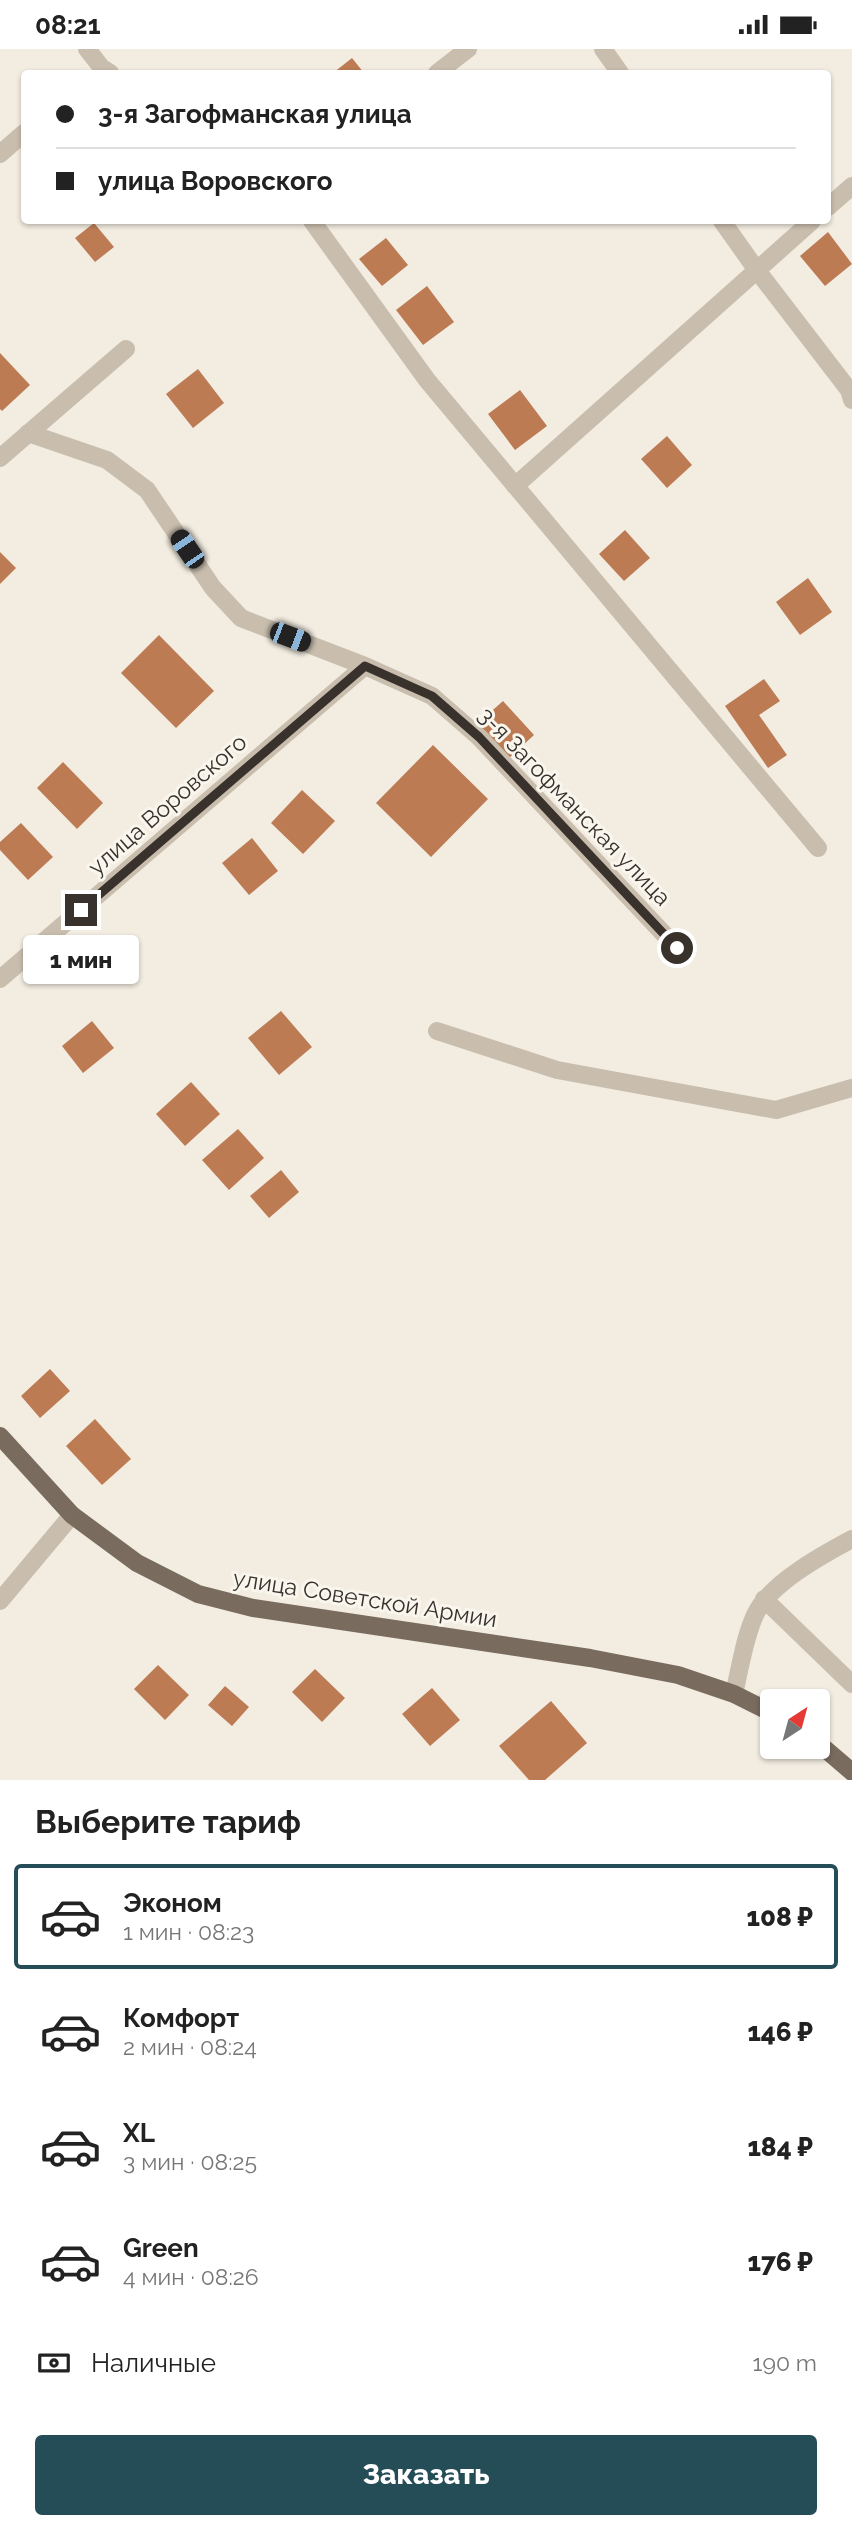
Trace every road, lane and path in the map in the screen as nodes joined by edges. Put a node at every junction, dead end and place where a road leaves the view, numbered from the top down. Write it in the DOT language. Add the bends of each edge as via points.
graph roads {
  1 [pos="87,49"];
  2 [pos="468,49"];
  3 [pos="603,49"];
  4 [pos="101,70"];
  5 [pos="441,70"];
  6 [pos="618,70"];
  7 [pos="21,136"];
  8 [pos="0,154"];
  9 [pos="852,186"];
  10 [pos="831,204"];
  11 [pos="314,224"];
  12 [pos="724,224"];
  13 [pos="808,224"];
  14 [pos="756,269"];
  15 [pos="126,349"];
  16 [pos="852,400"];
  17 [pos="28,433"];
  18 [pos="0,458"];
  19 [pos="515,486"];
  20 [pos="365,666"];
  21 [pos="818,848"];
  22 [pos="677,948"];
  23 [pos="0,979"];
  24 [pos="437,1031"];
  25 [pos="852,1088"];
  26 [pos="0,1436"];
  27 [pos="72,1515"];
  28 [pos="852,1539"];
  29 [pos="764,1599"];
  30 [pos="0,1601"];
  31 [pos="852,1684"];
  32 [pos="734,1694"];
  33 [pos="760,1707"];
  34 [pos="830,1753"];
  35 [pos="852,1772"];
  1 -- 4 [label="street"];
  2 -- 5 [label="street"];
  3 -- 6 [label="street"];
  7 -- 8 [label="street"];
  9 -- 10 [label="street"];
  11 -- 19 [label="street" via="427,380"];
  12 -- 14 [label="street"];
  13 -- 14 [label="street"];
  14 -- 16 [label="street"];
  14 -- 19 [label="street"];
  15 -- 17 [label="street"];
  17 -- 18 [label="street"];
  17 -- 20 [label="street, 3-я Загофманская улица" via="107,460 147,490 213,588 241,618"];
  19 -- 21 [label="street"];
  20 -- 22 [label="street, 3-я Загофманская улица" via="432,696 479,737"];
  20 -- 23 [label="street, улица Воровского"];
  24 -- 25 [label="street" via="557,1070 776,1110"];
  26 -- 27 [label="main road, улица Советской Армии"];
  27 -- 30 [label="street"];
  27 -- 32 [label="main road, улица Советской Армии" via="137,1563 198,1594 253,1608 590,1658 678,1675"];
  28 -- 29 [label="street"];
  29 -- 31 [label="street"];
  29 -- 32 [label="street" via="754,1617"];
  32 -- 33 [label="main road, улица Советской Армии"];
  34 -- 35 [label="main road"];
}
